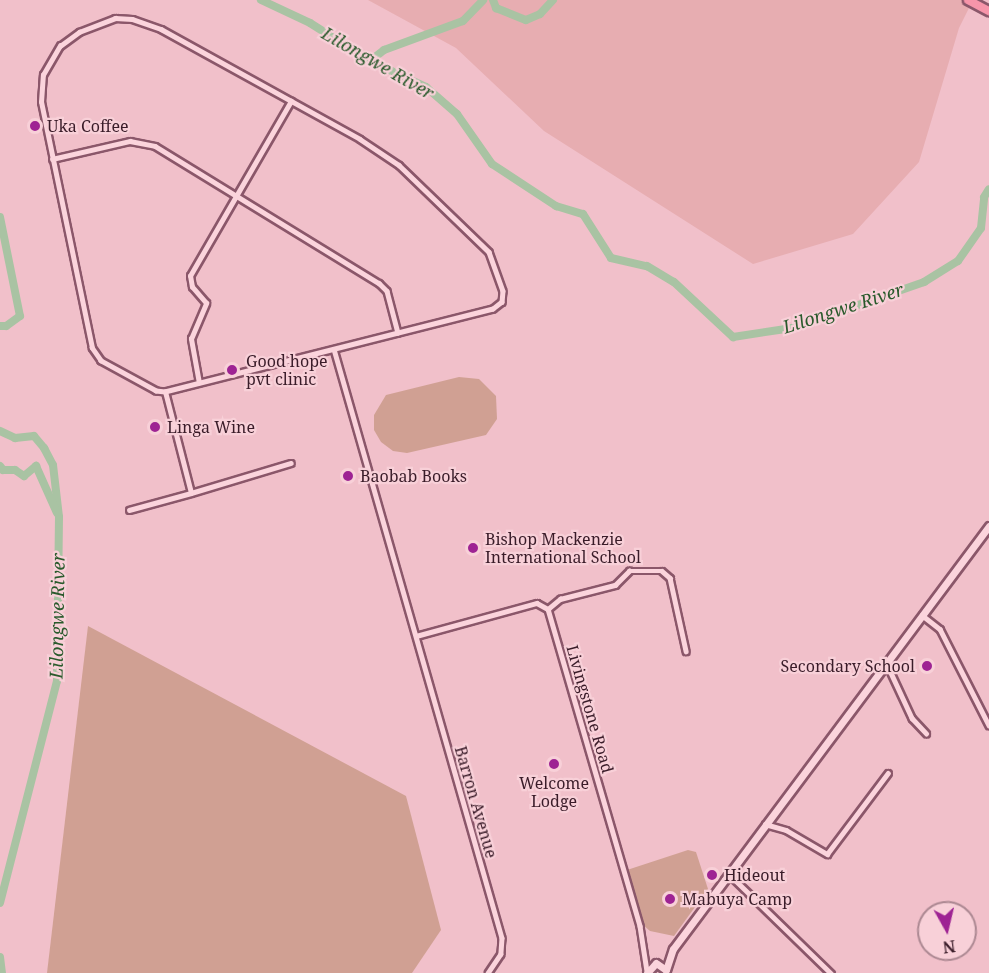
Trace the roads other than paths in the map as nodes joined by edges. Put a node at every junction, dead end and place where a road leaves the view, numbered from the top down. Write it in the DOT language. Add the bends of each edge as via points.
graph roads {
  1 [pos="968,0"];
  2 [pos="989,11"];
  3 [pos="291,101"];
  4 [pos="52,159"];
  5 [pos="236,199"];
  6 [pos="398,333"];
  7 [pos="334,349"];
  8 [pos="199,383"];
  9 [pos="165,392"];
  10 [pos="291,463"];
  11 [pos="191,493"];
  12 [pos="129,510"];
  13 [pos="989,526"];
  14 [pos="548,609"];
  15 [pos="922,615"];
  16 [pos="416,636"];
  17 [pos="686,651"];
  18 [pos="886,662"];
  19 [pos="989,724"];
  20 [pos="926,733"];
  21 [pos="888,773"];
  22 [pos="765,824"];
  23 [pos="728,873"];
  24 [pos="673,948"];
  25 [pos="646,951"];
  26 [pos="656,963"];
  27 [pos="647,972"];
  28 [pos="666,972"];
  29 [pos="488,973"];
  30 [pos="831,973"];
  1 -- 2 [label="main road"];
  3 -- 4 [label="street" via="160,29 132,19 115,18 79,32 49,60 42,75 41,102"];
  3 -- 5 [label="street"];
  3 -- 6 [label="street" via="399,165 491,257 503,291 499,306"];
  4 -- 5 [label="street" via="130,141 145,143"];
  4 -- 9 [label="street" via="93,352 126,376"];
  5 -- 6 [label="street" via="378,283 387,291"];
  5 -- 8 [label="street" via="190,276 192,287 206,303 191,339"];
  6 -- 7 [label="street"];
  7 -- 8 [label="street"];
  7 -- 16 [label="street, Barron Avenue"];
  8 -- 9 [label="street"];
  9 -- 11 [label="street"];
  10 -- 11 [label="street"];
  11 -- 12 [label="street"];
  13 -- 15 [label="main road"];
  14 -- 16 [label="street" via="537,603"];
  14 -- 17 [label="street" via="560,599 615,585 629,571 662,572 670,578"];
  14 -- 25 [label="street, Livingstone Road"];
  15 -- 18 [label="main road"];
  15 -- 19 [label="street" via="940,629"];
  16 -- 29 [label="street, Barron Avenue" via="503,944"];
  18 -- 20 [label="street" via="912,718"];
  18 -- 22 [label="main road"];
  21 -- 22 [label="street" via="827,854 786,830"];
  22 -- 23 [label="main road"];
  23 -- 24 [label="main road"];
  23 -- 30 [label="street"];
  24 -- 26 [label="main road"];
  24 -- 28 [label="main road"];
  25 -- 26 [label="street, Livingstone Road"];
  25 -- 27 [label="street, Livingstone Road"];
  26 -- 27 [label="main road"];
  26 -- 28 [label="main road"];
}
